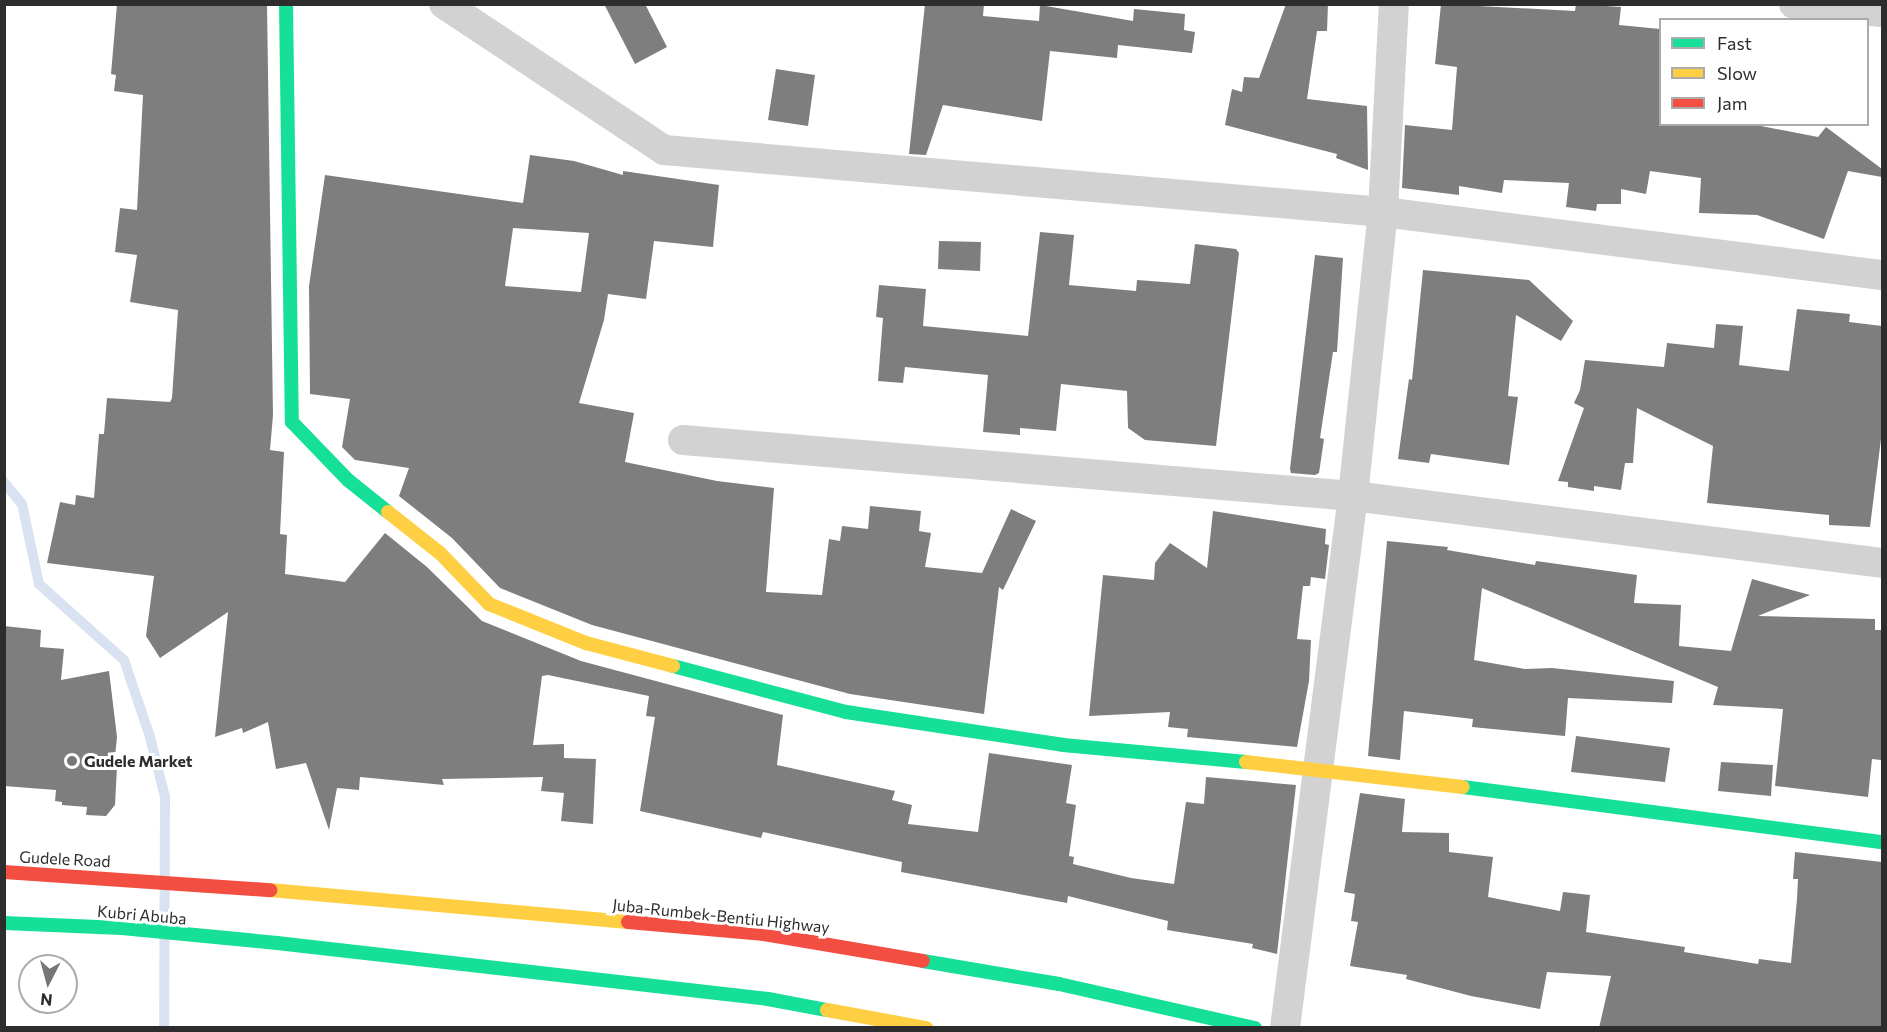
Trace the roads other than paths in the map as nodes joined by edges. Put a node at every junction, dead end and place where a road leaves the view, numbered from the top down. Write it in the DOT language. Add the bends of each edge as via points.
graph roads {
  1 [pos="286,4"];
  2 [pos="444,4"];
  3 [pos="1394,4"];
  4 [pos="1794,4"];
  5 [pos="1882,12"];
  6 [pos="1383,212"];
  7 [pos="1882,275"];
  8 [pos="683,440"];
  9 [pos="1353,496"];
  10 [pos="1882,562"];
  11 [pos="1317,768"];
  12 [pos="1882,842"];
  13 [pos="4,872"];
  14 [pos="284,891"];
  15 [pos="4,924"];
  16 [pos="926,1028"];
  17 [pos="1255,1028"];
  18 [pos="1285,1028"];
  1 -- 11 [label="main road" via="292,422 348,480 440,553 489,604 586,644 846,712 1063,745"];
  2 -- 6 [label="street" via="664,150"];
  3 -- 6 [label="street"];
  4 -- 5 [label="street"];
  6 -- 7 [label="street"];
  6 -- 9 [label="street"];
  8 -- 9 [label="street"];
  9 -- 10 [label="street"];
  9 -- 11 [label="street"];
  11 -- 12 [label="main road"];
  11 -- 18 [label="street"];
  13 -- 14 [label="main road, Gudele Road"];
  14 -- 17 [label="main road, Juba-Rumbek-Bentiu Highway" via="764,934 1047,982"];
  15 -- 16 [label="main road, Kubri Abuba" via="122,928 768,999"];
}
